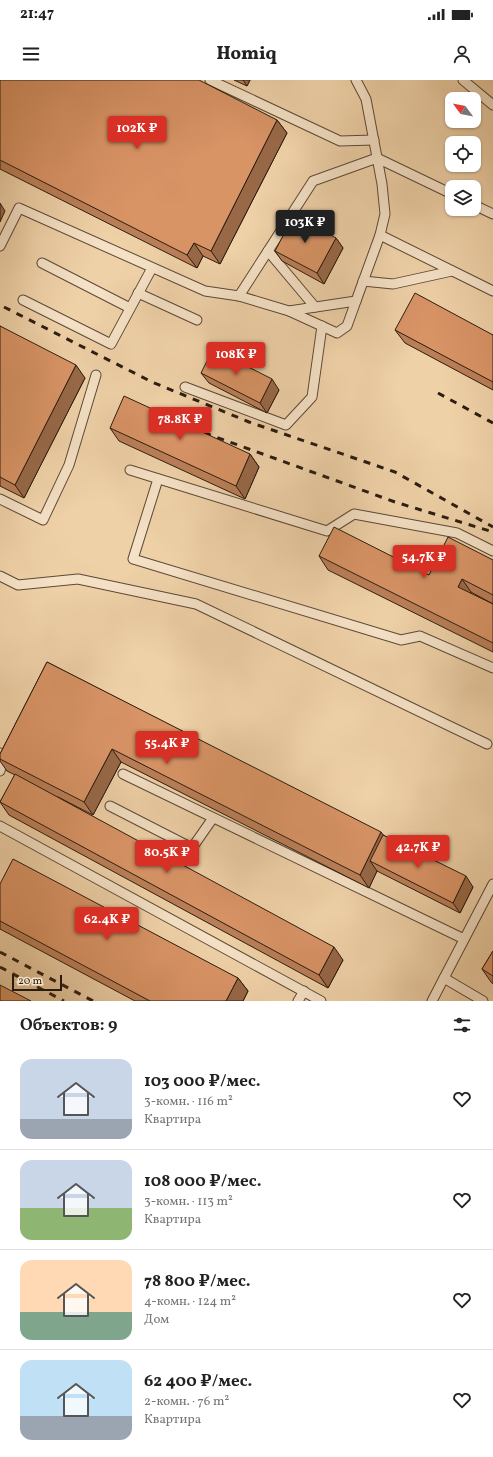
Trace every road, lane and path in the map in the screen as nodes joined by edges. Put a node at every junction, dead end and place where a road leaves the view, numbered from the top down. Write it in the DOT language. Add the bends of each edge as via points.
graph roads {
  1 [pos="210,80"];
  2 [pos="356,80"];
  3 [pos="463,80"];
  4 [pos="493,105"];
  5 [pos="374,140"];
  6 [pos="377,158"];
  7 [pos="445,191"];
  8 [pos="481,208"];
  9 [pos="493,214"];
  10 [pos="380,235"];
  11 [pos="0,246"];
  12 [pos="268,251"];
  13 [pos="42,263"];
  14 [pos="152,268"];
  15 [pos="452,271"];
  16 [pos="363,281"];
  17 [pos="493,291"];
  18 [pos="138,293"];
  19 [pos="239,296"];
  20 [pos="23,300"];
  21 [pos="356,301"];
  22 [pos="315,307"];
  23 [pos="130,308"];
  24 [pos="289,311"];
  25 [pos="197,320"];
  26 [pos="322,326"];
  27 [pos="96,375"];
  28 [pos="184,386"];
  29 [pos="130,470"];
  30 [pos="158,479"];
  31 [pos="0,499"];
  32 [pos="493,551"];
  33 [pos="0,576"];
  34 [pos="493,668"];
  35 [pos="487,744"];
  36 [pos="0,753"];
  37 [pos="0,771"];
  38 [pos="123,774"];
  39 [pos="110,806"];
  40 [pos="213,818"];
  41 [pos="0,826"];
  42 [pos="493,884"];
  43 [pos="464,939"];
  44 [pos="444,978"];
  45 [pos="304,992"];
  46 [pos="298,1001"];
  47 [pos="321,1001"];
  48 [pos="432,1001"];
  49 [pos="483,1001"];
  1 -- 5 [label="lane" via="340,141"];
  2 -- 5 [label="lane" via="366,99"];
  3 -- 4 [label="lane"];
  5 -- 6 [label="lane"];
  6 -- 7 [label="lane"];
  6 -- 10 [label="lane" via="385,214"];
  6 -- 12 [label="lane" via="314,181"];
  8 -- 9 [label="lane"];
  10 -- 15 [label="lane"];
  10 -- 16 [label="lane"];
  11 -- 14 [label="lane" via="19,208"];
  12 -- 19 [label="lane"];
  12 -- 22 [label="lane"];
  13 -- 23 [label="lane"];
  14 -- 18 [label="lane"];
  14 -- 19 [label="lane" via="205,291"];
  15 -- 16 [label="lane" via="393,284"];
  15 -- 17 [label="lane"];
  16 -- 21 [label="lane"];
  18 -- 23 [label="lane"];
  18 -- 25 [label="lane"];
  19 -- 24 [label="lane"];
  20 -- 23 [label="lane" via="111,344"];
  21 -- 22 [label="lane"];
  21 -- 26 [label="lane" via="347,326 337,333"];
  22 -- 24 [label="lane"];
  24 -- 26 [label="lane"];
  26 -- 28 [label="lane" via="312,397 286,425"];
  27 -- 31 [label="lane" via="69,465 43,520"];
  29 -- 30 [label="lane"];
  30 -- 32 [label="lane" via="327,531 354,514 457,533"];
  30 -- 34 [label="lane" via="133,559 401,640 420,636"];
  33 -- 35 [label="lane" via="18,585 78,579 196,604"];
  36 -- 37 [label="lane" via="4,758"];
  38 -- 40 [label="lane"];
  39 -- 40 [label="lane" via="192,848"];
  40 -- 43 [label="lane"];
  41 -- 45 [label="lane"];
  42 -- 43 [label="lane"];
  43 -- 44 [label="lane"];
  44 -- 48 [label="lane"];
  44 -- 49 [label="lane"];
  45 -- 46 [label="lane"];
  45 -- 47 [label="lane"];
}
